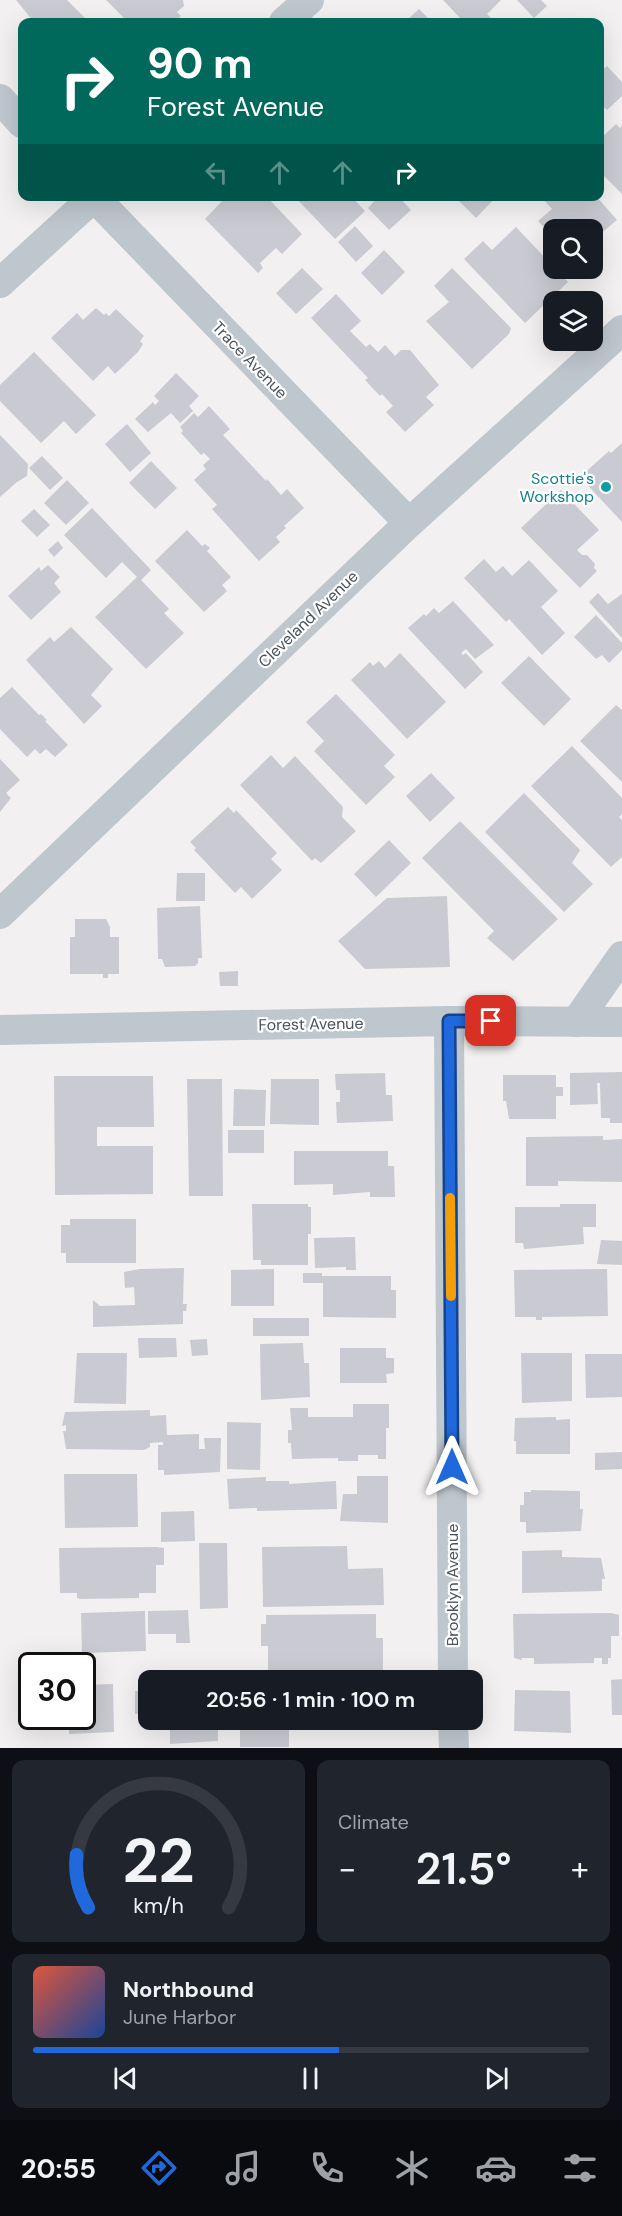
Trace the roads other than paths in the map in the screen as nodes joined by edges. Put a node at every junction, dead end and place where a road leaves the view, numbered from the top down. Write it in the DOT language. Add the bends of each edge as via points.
graph roads {
  1 [pos="309,0"];
  2 [pos="289,18"];
  3 [pos="0,99"];
  4 [pos="18,119"];
  5 [pos="90,201"];
  6 [pos="98,201"];
  7 [pos="0,283"];
  8 [pos="622,330"];
  9 [pos="409,523"];
  10 [pos="0,914"];
  11 [pos="622,956"];
  12 [pos="449,1021"];
  13 [pos="576,1022"];
  14 [pos="622,1022"];
  15 [pos="0,1030"];
  16 [pos="453,1670"];
  17 [pos="453,1730"];
  18 [pos="453,1748"];
  1 -- 2 [label="street"];
  3 -- 4 [label="street"];
  5 -- 7 [label="street"];
  6 -- 9 [label="street, Trace Avenue"];
  8 -- 9 [label="street, Cleveland Avenue"];
  9 -- 10 [label="street, Cleveland Avenue"];
  11 -- 13 [label="street"];
  12 -- 13 [label="street, Forest Avenue"];
  12 -- 15 [label="street, Forest Avenue"];
  12 -- 16 [label="street, Brooklyn Avenue"];
  13 -- 14 [label="street, Forest Avenue"];
  17 -- 18 [label="street"];
}
